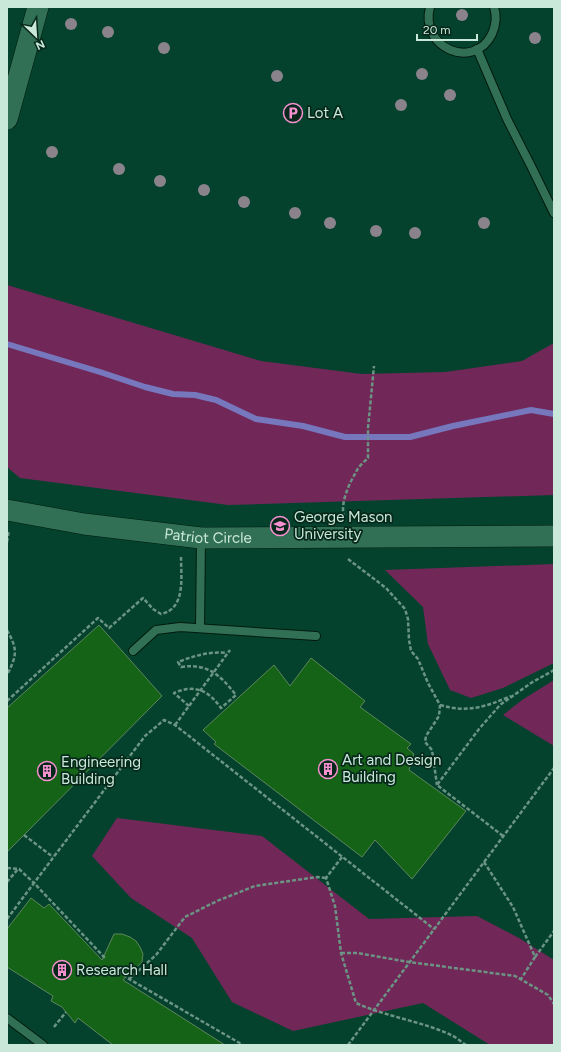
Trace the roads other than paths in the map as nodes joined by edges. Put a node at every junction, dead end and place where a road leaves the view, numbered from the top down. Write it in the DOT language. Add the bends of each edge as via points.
graph roads {
  1 [pos="38,7"];
  2 [pos="430,7"];
  3 [pos="494,7"];
  4 [pos="477,49"];
  5 [pos="7,120"];
  6 [pos="554,213"];
  7 [pos="8,518"];
  8 [pos="554,536"];
  9 [pos="201,538"];
  10 [pos="200,628"];
  11 [pos="316,636"];
  12 [pos="133,651"];
  13 [pos="7,1018"];
  14 [pos="42,1045"];
  1 -- 5 [label="street"];
  2 -- 4 [label="lane" via="429,26 439,43 457,52"];
  3 -- 4 [label="lane" via="494,30 487,41"];
  4 -- 6 [label="lane" via="507,119"];
  7 -- 9 [label="street, Patriot Circle"];
  8 -- 9 [label="street, Patriot Circle"];
  9 -- 10 [label="lane"];
  10 -- 11 [label="lane"];
  10 -- 12 [label="lane" via="156,630"];
  13 -- 14 [label="lane"];
}
